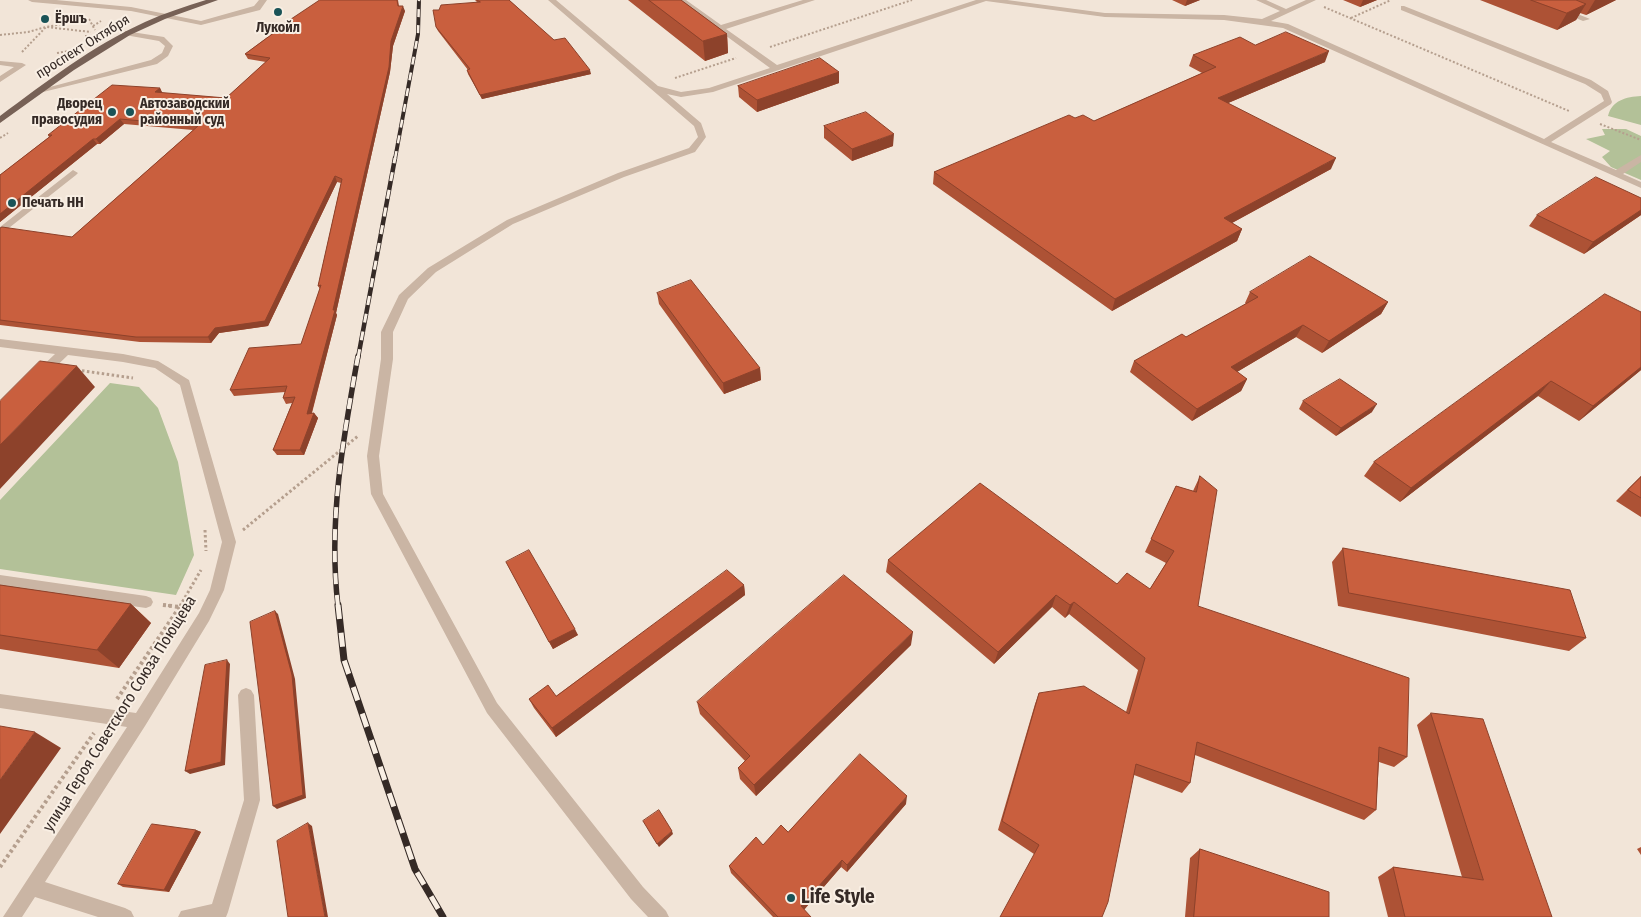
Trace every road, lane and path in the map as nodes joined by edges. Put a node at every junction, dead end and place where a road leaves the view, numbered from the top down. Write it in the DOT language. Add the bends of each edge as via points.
graph roads {
  1 [pos="31,0"];
  2 [pos="214,0"];
  3 [pos="263,0"];
  4 [pos="552,0"];
  5 [pos="681,0"];
  6 [pos="811,0"];
  7 [pos="912,0"];
  8 [pos="983,0"];
  9 [pos="989,0"];
  10 [pos="1011,0"];
  11 [pos="1260,0"];
  12 [pos="1391,0"];
  13 [pos="1536,0"];
  14 [pos="1310,1"];
  15 [pos="1051,3"];
  16 [pos="1020,4"];
  17 [pos="138,5"];
  18 [pos="1404,8"];
  19 [pos="131,10"];
  20 [pos="1286,11"];
  21 [pos="166,15"];
  22 [pos="89,18"];
  23 [pos="1350,18"];
  24 [pos="1586,19"];
  25 [pos="1264,21"];
  26 [pos="46,27"];
  27 [pos="720,28"];
  28 [pos="91,32"];
  29 [pos="128,33"];
  30 [pos="0,35"];
  31 [pos="754,52"];
  32 [pos="0,63"];
  33 [pos="10,64"];
  34 [pos="776,68"];
  35 [pos="0,80"];
  36 [pos="654,87"];
  37 [pos="40,91"];
  38 [pos="1584,118"];
  39 [pos="0,120"];
  40 [pos="1641,140"];
  41 [pos="1545,142"];
  42 [pos="1641,158"];
  43 [pos="73,173"];
  44 [pos="1616,174"];
  45 [pos="1641,185"];
  46 [pos="0,232"];
  47 [pos="0,343"];
  48 [pos="65,351"];
  49 [pos="50,366"];
  50 [pos="137,378"];
  51 [pos="31,385"];
  52 [pos="378,420"];
  53 [pos="205,523"];
  54 [pos="229,542"];
  55 [pos="207,561"];
  56 [pos="202,568"];
  57 [pos="0,581"];
  58 [pos="146,602"];
  59 [pos="246,695"];
  60 [pos="0,701"];
  61 [pos="105,716"];
  62 [pos="140,721"];
  63 [pos="0,867"];
  64 [pos="32,887"];
  65 [pos="12,917"];
  66 [pos="125,917"];
  67 [pos="187,917"];
  68 [pos="660,917"];
  1 -- 19 [label="street"];
  2 -- 21 [label="main road, проспект Октября"];
  3 -- 21 [label="street" via="257,8 201,23"];
  4 -- 36 [label="street"];
  5 -- 27 [label="street"];
  6 -- 27 [label="street"];
  7 -- 31 [label="path"];
  8 -- 34 [label="street"];
  9 -- 16 [label="street"];
  10 -- 16 [label="street"];
  11 -- 20 [label="street"];
  12 -- 23 [label="path"];
  13 -- 24 [label="street"];
  14 -- 20 [label="street"];
  14 -- 23 [label="path"];
  15 -- 16 [label="street" via="1036,6"];
  15 -- 25 [label="street" via="1084,13"];
  17 -- 19 [label="street"];
  18 -- 38 [label="street" via="1588,82 1605,93 1608,102"];
  19 -- 21 [label="street"];
  20 -- 25 [label="street"];
  21 -- 29 [label="main road, проспект Октября"];
  22 -- 26 [label="path"];
  23 -- 38 [label="path"];
  25 -- 41 [label="street" via="1285,26"];
  26 -- 28 [label="path"];
  26 -- 30 [label="path"];
  26 -- 33 [label="path"];
  27 -- 31 [label="street"];
  29 -- 37 [label="main road, проспект Октября"];
  29 -- 37 [label="street" via="160,39 169,46 159,58 136,68"];
  31 -- 34 [label="street"];
  31 -- 36 [label="path"];
  32 -- 33 [label="street"];
  33 -- 35 [label="street" via="22,65"];
  34 -- 36 [label="street" via="710,90 681,95"];
  36 -- 52 [label="street" via="698,125 702,137 692,150 621,175 510,222 432,270 403,297 387,332 387,359"];
  37 -- 39 [label="main road, проспект Октября"];
  38 -- 40 [label="path"];
  38 -- 41 [label="street"];
  41 -- 44 [label="street"];
  42 -- 44 [label="street"];
  43 -- 46 [label="street"];
  44 -- 45 [label="street"];
  47 -- 48 [label="street, улица Героя Советского Союза Поющева"];
  48 -- 49 [label="street"];
  48 -- 54 [label="street, улица Героя Советского Союза Поющева" via="158,365 185,382"];
  49 -- 50 [label="path"];
  49 -- 51 [label="street"];
  52 -- 54 [label="path"];
  52 -- 68 [label="street" via="373,456 377,494 492,708 636,893"];
  53 -- 55 [label="path"];
  54 -- 62 [label="street, улица Героя Советского Союза Поющева" via="217,590 204,617"];
  56 -- 61 [label="path" via="180,607"];
  57 -- 58 [label="street"];
  59 -- 67 [label="street" via="252,800 219,912"];
  60 -- 61 [label="street"];
  61 -- 62 [label="street"];
  61 -- 63 [label="path"];
  62 -- 64 [label="street, улица Героя Советского Союза Поющева"];
  64 -- 65 [label="street, улица Героя Советского Союза Поющева"];
  64 -- 66 [label="street"];
}
